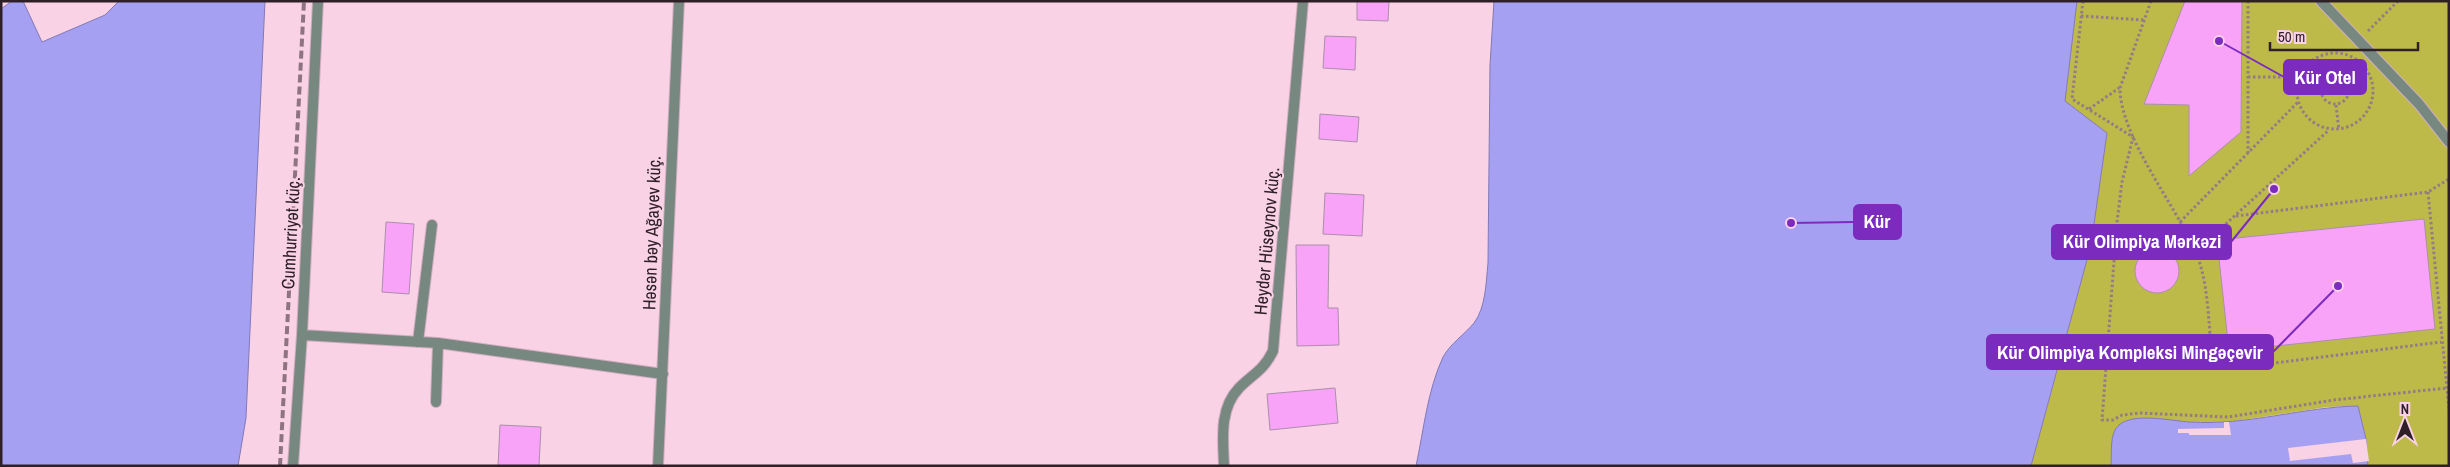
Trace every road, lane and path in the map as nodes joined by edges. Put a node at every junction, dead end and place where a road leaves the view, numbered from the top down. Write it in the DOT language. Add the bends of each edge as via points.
graph roads {
  1 [pos="318,1"];
  2 [pos="679,1"];
  3 [pos="1303,1"];
  4 [pos="2083,1"];
  5 [pos="2151,1"];
  6 [pos="2248,1"];
  7 [pos="2321,1"];
  8 [pos="2398,1"];
  9 [pos="2081,16"];
  10 [pos="2144,20"];
  11 [pos="2358,40"];
  12 [pos="2344,54"];
  13 [pos="2360,62"];
  14 [pos="2248,77"];
  15 [pos="2300,77"];
  16 [pos="2345,80"];
  17 [pos="2321,86"];
  18 [pos="2120,88"];
  19 [pos="2298,102"];
  20 [pos="2336,104"];
  21 [pos="2089,109"];
  22 [pos="2330,129"];
  23 [pos="2338,130"];
  24 [pos="2133,137"];
  25 [pos="2449,142"];
  26 [pos="2248,153"];
  27 [pos="2449,179"];
  28 [pos="2428,192"];
  29 [pos="2236,216"];
  30 [pos="2180,222"];
  31 [pos="432,225"];
  32 [pos="2196,251"];
  33 [pos="302,335"];
  34 [pos="418,342"];
  35 [pos="2441,342"];
  36 [pos="438,343"];
  37 [pos="663,374"];
  38 [pos="2447,388"];
  39 [pos="436,402"];
  40 [pos="2449,410"];
  41 [pos="293,466"];
  42 [pos="658,466"];
  43 [pos="1224,466"];
  1 -- 33 [label="street, Cumhurriyət küç."];
  2 -- 37 [label="street, Həsən bəy Ağayev küç."];
  3 -- 43 [label="street, Heydər Hüseynov küç." via="1273,351 1266,366 1238,389 1223,416"];
  4 -- 9 [label="path"];
  5 -- 10 [label="path"];
  6 -- 14 [label="path"];
  7 -- 11 [label="street"];
  8 -- 11 [label="path"];
  9 -- 10 [label="path"];
  9 -- 21 [label="path" via="2072,99"];
  10 -- 18 [label="path"];
  11 -- 12 [label="path"];
  11 -- 25 [label="street" via="2419,104"];
  12 -- 13 [label="path"];
  12 -- 15 [label="path" via="2318,57 2310,62"];
  13 -- 16 [label="path"];
  13 -- 23 [label="path" via="2374,85 2372,103 2363,118"];
  14 -- 15 [label="path"];
  14 -- 26 [label="path"];
  15 -- 17 [label="path"];
  15 -- 19 [label="path"];
  16 -- 17 [label="path" via="2333,76 2325,79"];
  16 -- 20 [label="path" via="2349,88 2348,97"];
  17 -- 20 [label="path" via="2324,100"];
  18 -- 21 [label="path"];
  18 -- 24 [label="path" via="2120,103"];
  19 -- 22 [label="path" via="2313,123"];
  19 -- 26 [label="path"];
  20 -- 23 [label="path"];
  21 -- 24 [label="path"];
  22 -- 23 [label="path"];
  22 -- 29 [label="path"];
  24 -- 30 [label="path"];
  24 -- 38 [label="path" via="2117,222 2102,420 2140,413 2228,417 2334,400"];
  26 -- 30 [label="path"];
  27 -- 28 [label="path"];
  28 -- 29 [label="path"];
  28 -- 35 [label="path"];
  29 -- 32 [label="path"];
  30 -- 32 [label="path"];
  31 -- 34 [label="street"];
  32 -- 35 [label="path" via="2203,275 2212,356 2219,366 2235,368"];
  33 -- 34 [label="street"];
  33 -- 41 [label="street, Cumhurriyət küç."];
  34 -- 36 [label="street"];
  35 -- 38 [label="path"];
  36 -- 37 [label="street"];
  36 -- 39 [label="street"];
  37 -- 42 [label="street, Həsən bəy Ağayev küç."];
  38 -- 40 [label="path"];
}
